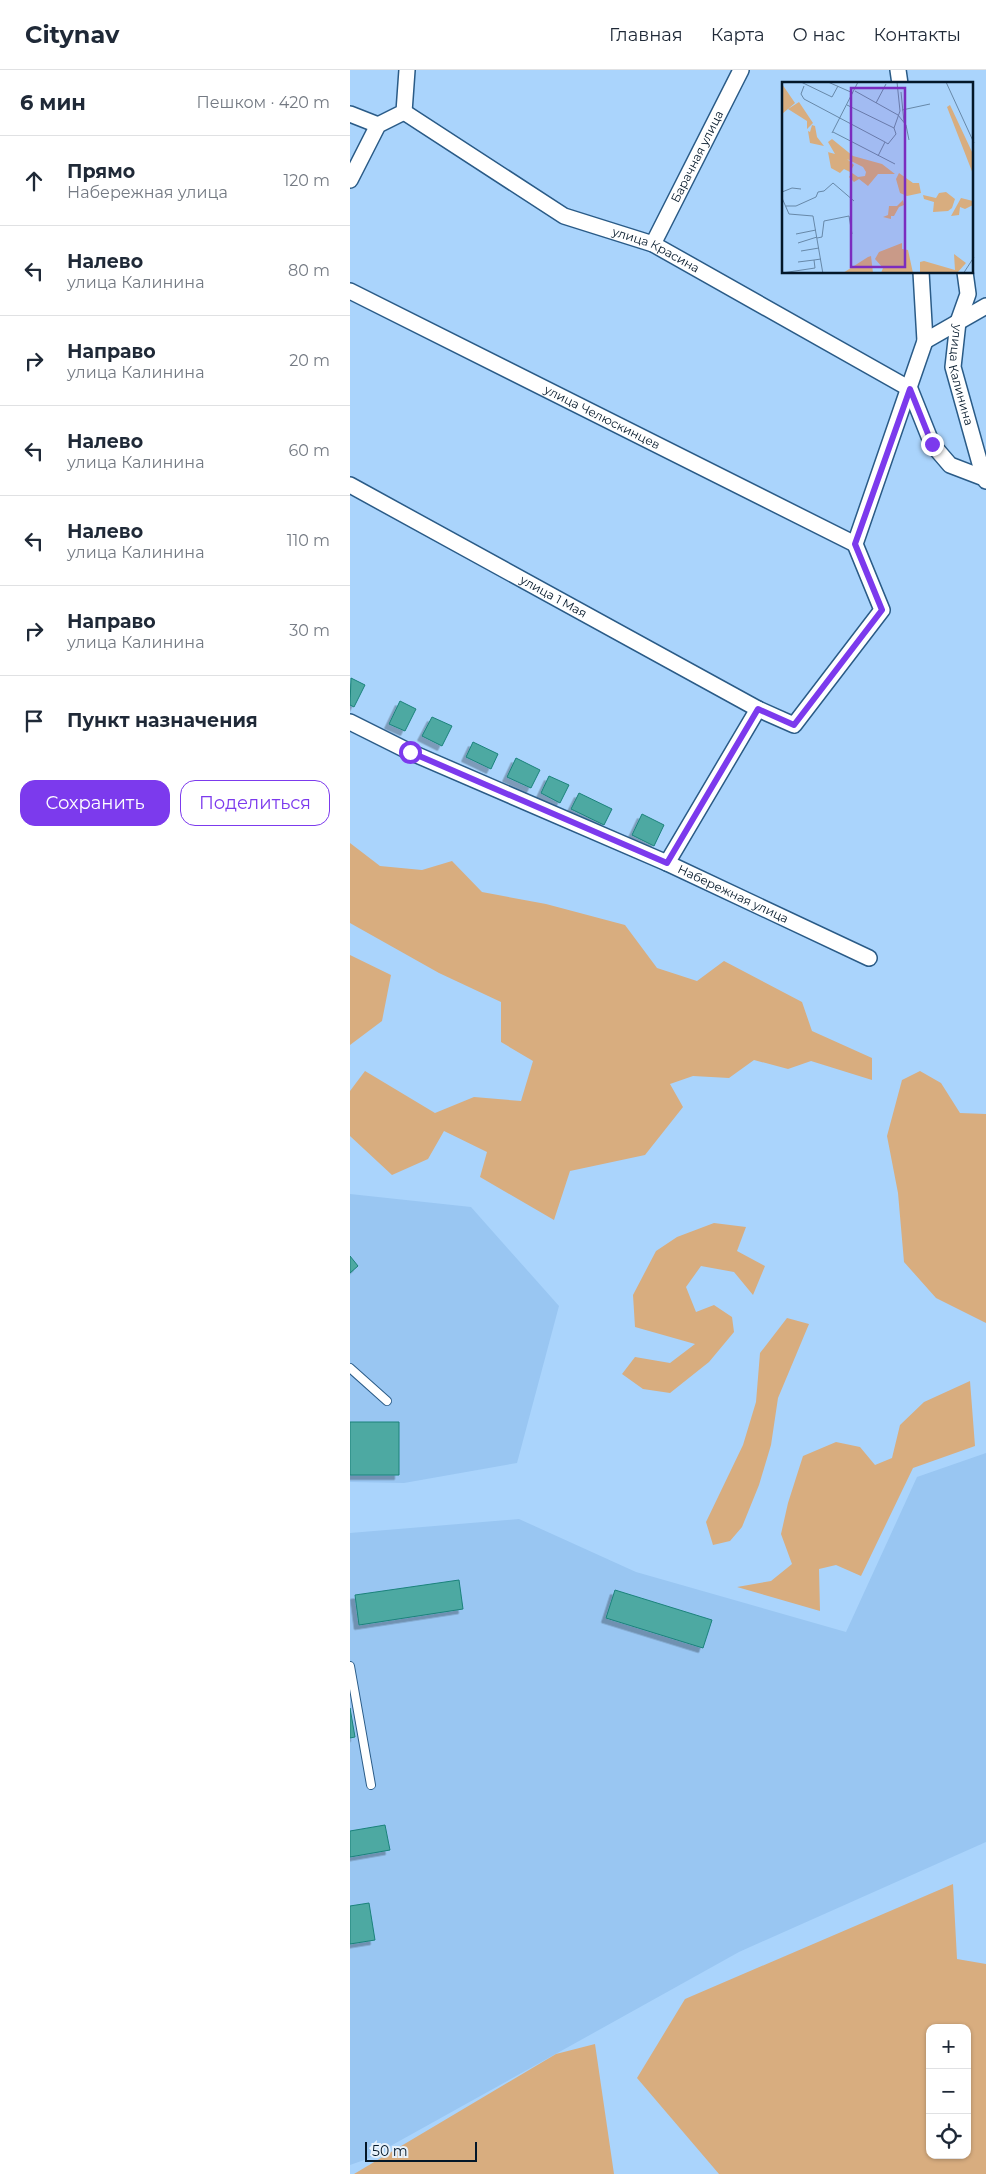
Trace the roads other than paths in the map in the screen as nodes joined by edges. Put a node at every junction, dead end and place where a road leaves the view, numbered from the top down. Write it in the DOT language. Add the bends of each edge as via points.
graph roads {
  1 [pos="407,70"];
  2 [pos="741,70"];
  3 [pos="404,112"];
  4 [pos="350,114"];
  5 [pos="378,125"];
  6 [pos="350,180"];
  7 [pos="653,244"];
  8 [pos="921,274"];
  9 [pos="965,274"];
  10 [pos="350,292"];
  11 [pos="986,306"];
  12 [pos="958,322"];
  13 [pos="925,341"];
  14 [pos="910,389"];
  15 [pos="985,480"];
  16 [pos="350,485"];
  17 [pos="855,544"];
  18 [pos="758,709"];
  19 [pos="350,722"];
  20 [pos="667,863"];
  21 [pos="869,958"];
  22 [pos="350,1368"];
  23 [pos="387,1402"];
  24 [pos="350,1666"];
  25 [pos="371,1785"];
  1 -- 3 [label="street"];
  2 -- 7 [label="street, Барачная улица"];
  3 -- 5 [label="street"];
  3 -- 7 [label="street, улица Красина" via="564,216"];
  4 -- 5 [label="street"];
  5 -- 6 [label="street"];
  7 -- 14 [label="street, улица Красина"];
  8 -- 13 [label="street"];
  9 -- 12 [label="street, улица Калинина" via="968,294"];
  10 -- 17 [label="street, улица Челюскинцев"];
  11 -- 12 [label="street"];
  12 -- 13 [label="street"];
  12 -- 15 [label="street, улица Калинина" via="953,367"];
  13 -- 14 [label="street"];
  14 -- 15 [label="street, улица Калинина" via="932,444 950,465"];
  14 -- 17 [label="street"];
  16 -- 18 [label="street, улица 1 Мая"];
  17 -- 18 [label="street" via="882,610 794,725"];
  18 -- 20 [label="street"];
  19 -- 20 [label="street, Набережная улица" via="410,752"];
  20 -- 21 [label="street, Набережная улица"];
  22 -- 23 [label="lane"];
  24 -- 25 [label="lane"];
}
